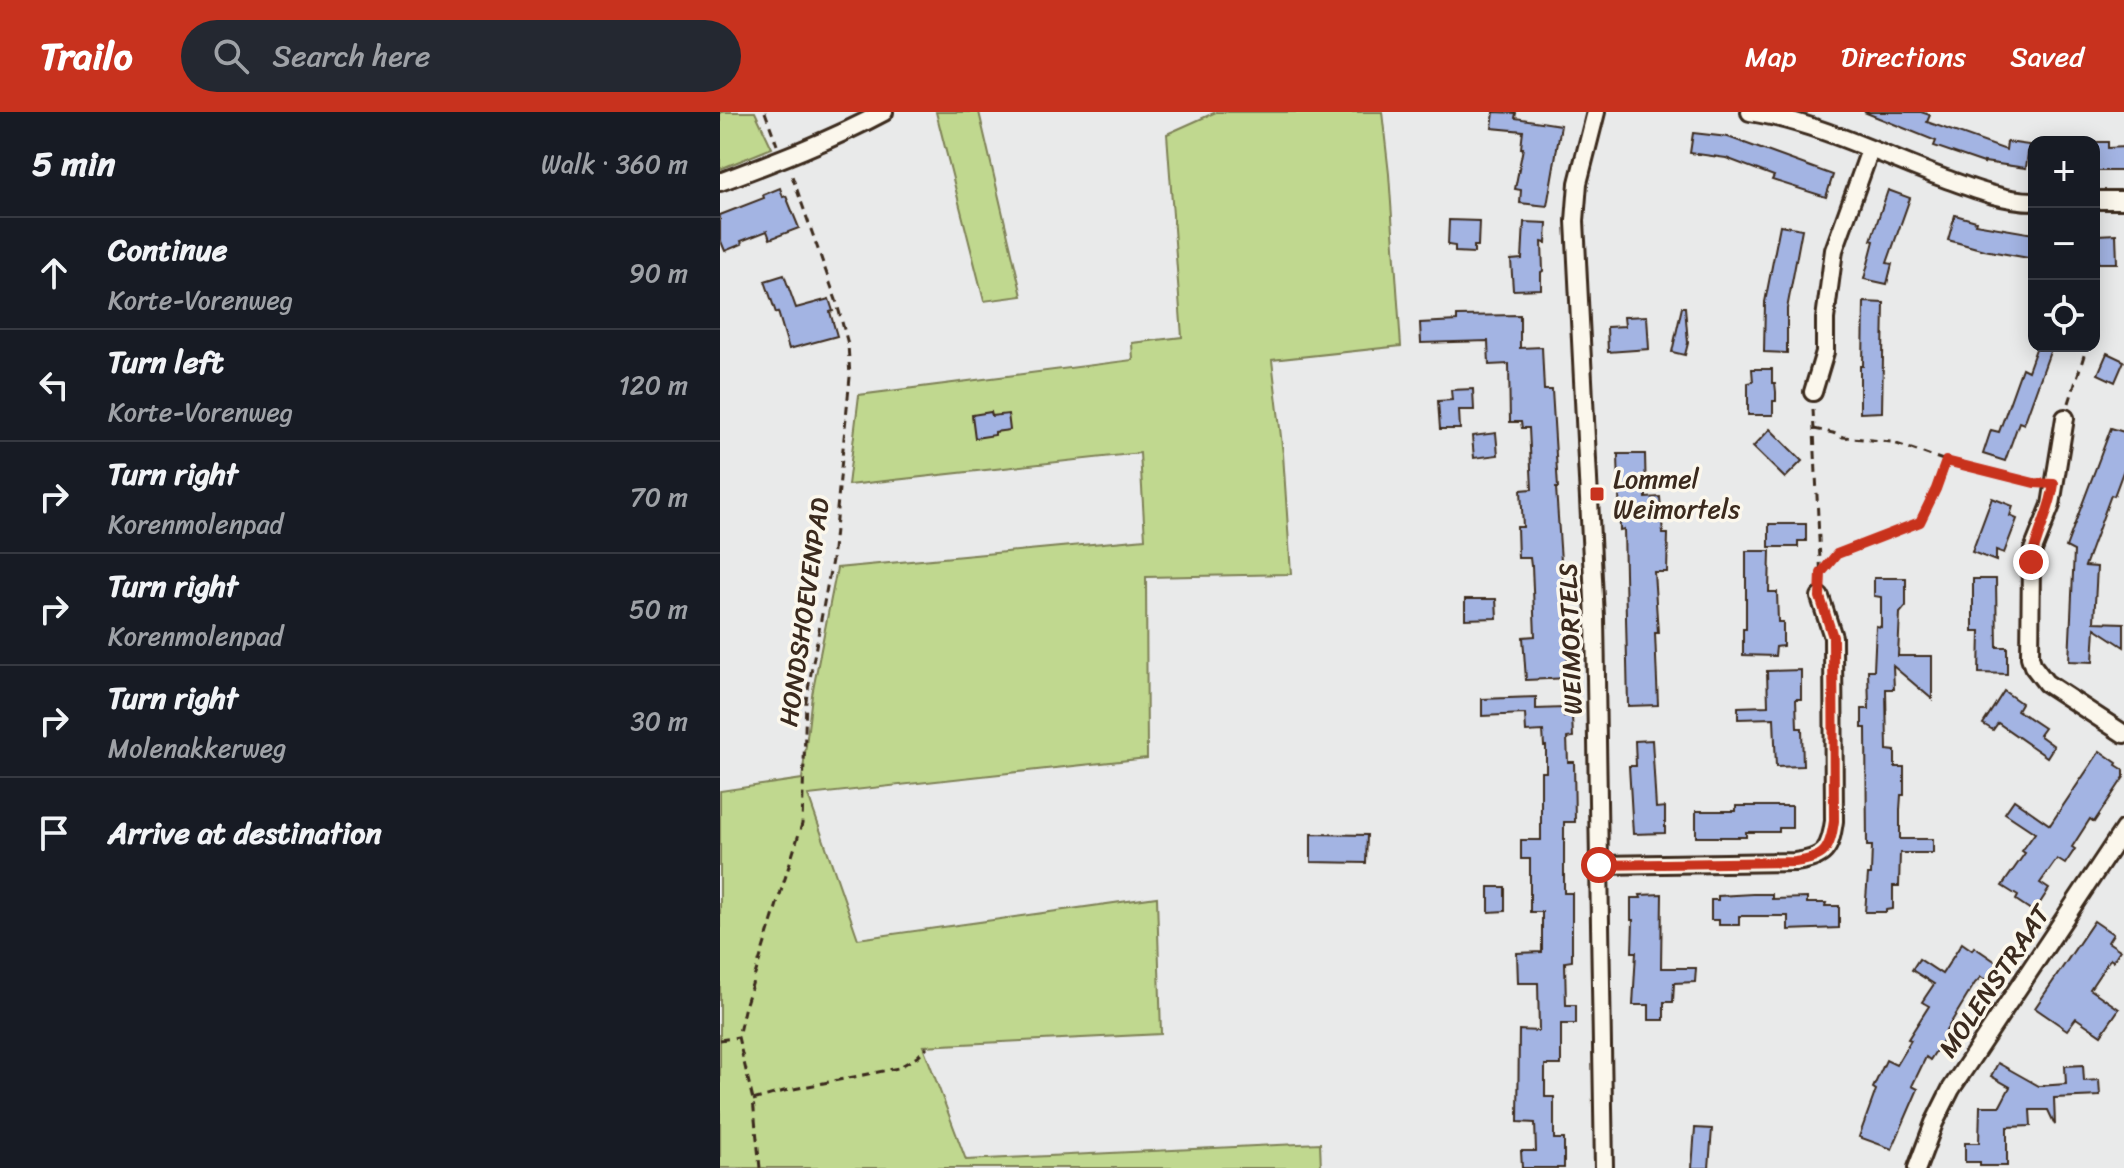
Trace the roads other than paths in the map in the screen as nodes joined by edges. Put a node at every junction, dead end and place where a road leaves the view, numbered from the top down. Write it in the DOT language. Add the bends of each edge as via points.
graph roads {
  1 [pos="884,112"];
  2 [pos="1596,112"];
  3 [pos="1750,112"];
  4 [pos="1870,150"];
  5 [pos="720,182"];
  6 [pos="2100,200"];
  7 [pos="2124,200"];
  8 [pos="2028,201"];
  9 [pos="1813,392"];
  10 [pos="2065,418"];
  11 [pos="1820,597"];
  12 [pos="2124,734"];
  13 [pos="2124,829"];
  14 [pos="1599,865"];
  15 [pos="1604,1168"];
  16 [pos="1917,1168"];
  1 -- 5 [label="street"];
  2 -- 14 [label="street, WEIMORTELS" via="1578,183 1575,221 1595,618"];
  3 -- 4 [label="street"];
  4 -- 8 [label="street" via="1982,192"];
  4 -- 9 [label="street" via="1834,250 1825,352"];
  6 -- 7 [label="street"];
  10 -- 12 [label="street" via="2051,505 2031,562 2030,657 2046,683"];
  11 -- 14 [label="street" via="1833,637 1834,821 1825,852 1795,862"];
  13 -- 16 [label="street, MOLENSTRAAT" via="1951,1089"];
  14 -- 15 [label="street, WEIMORTELS"];
}
